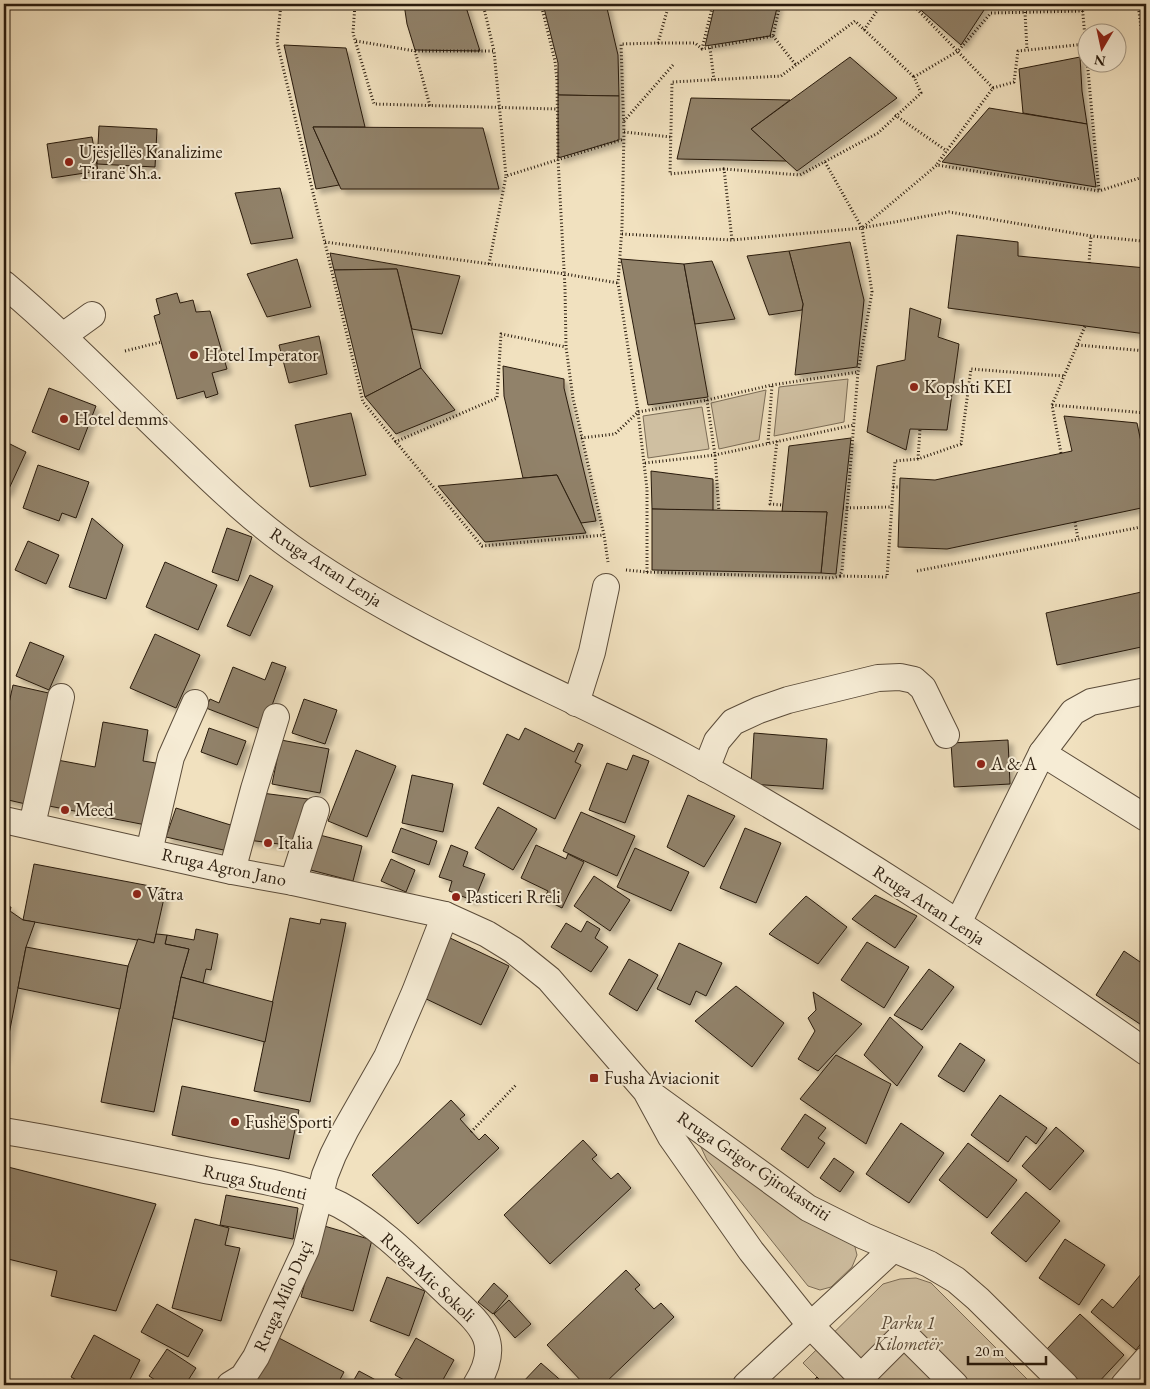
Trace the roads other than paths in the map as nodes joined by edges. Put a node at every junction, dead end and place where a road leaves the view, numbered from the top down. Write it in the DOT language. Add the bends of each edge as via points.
graph roads {
  1 [pos="4,284"];
  2 [pos="92,314"];
  3 [pos="63,336"];
  4 [pos="611,575"];
  5 [pos="1146,691"];
  6 [pos="60,697"];
  7 [pos="195,703"];
  8 [pos="576,703"];
  9 [pos="276,717"];
  10 [pos="946,735"];
  11 [pos="1042,754"];
  12 [pos="706,768"];
  13 [pos="316,810"];
  14 [pos="1146,818"];
  15 [pos="4,820"];
  16 [pos="32,825"];
  17 [pos="149,852"];
  18 [pos="232,871"];
  19 [pos="293,882"];
  20 [pos="445,915"];
  21 [pos="958,923"];
  22 [pos="1146,1052"];
  23 [pos="646,1091"];
  24 [pos="4,1130"];
  25 [pos="319,1197"];
  26 [pos="893,1248"];
  27 [pos="811,1326"];
  28 [pos="1146,1360"];
  29 [pos="230,1385"];
  30 [pos="476,1385"];
  31 [pos="746,1385"];
  32 [pos="955,1385"];
  33 [pos="1065,1385"];
  34 [pos="1124,1385"];
  1 -- 3 [label="street, Rruga Artan Lenja"];
  2 -- 3 [label="street"];
  3 -- 8 [label="street, Rruga Artan Lenja" via="205,475 301,554 407,618"];
  4 -- 8 [label="street"];
  5 -- 11 [label="street" via="1091,702 1073,712"];
  6 -- 16 [label="street"];
  7 -- 17 [label="street" via="171,757"];
  8 -- 12 [label="street, Rruga Artan Lenja"];
  9 -- 18 [label="street"];
  10 -- 12 [label="street" via="923,688 914,680 878,678 788,700 733,722 717,741"];
  11 -- 14 [label="street"];
  11 -- 21 [label="street"];
  12 -- 21 [label="street, Rruga Artan Lenja"];
  13 -- 19 [label="street"];
  15 -- 16 [label="street, Rruga Agron Jano"];
  16 -- 17 [label="street, Rruga Agron Jano"];
  17 -- 18 [label="street, Rruga Agron Jano"];
  18 -- 19 [label="street, Rruga Agron Jano"];
  19 -- 20 [label="street, Rruga Agron Jano"];
  20 -- 23 [label="street, Rruga Grigor Gjirokastriti" via="487,934 549,979"];
  20 -- 25 [label="street, Rruga Studenti" via="387,1056 346,1128"];
  21 -- 22 [label="street, Rruga Artan Lenja"];
  23 -- 26 [label="street, Rruga Grigor Gjirokastriti" via="808,1208"];
  23 -- 27 [label="street, Rruga Grigor Gjirokastriti" via="694,1172 751,1252"];
  24 -- 25 [label="street, Rruga Studenti" via="280,1185"];
  25 -- 29 [label="street, Rruga Milo Duçi" via="306,1249 256,1357 243,1377"];
  25 -- 30 [label="street, Rruga Mic Sokoli" via="338,1204 372,1226 482,1327 489,1357"];
  26 -- 27 [label="street"];
  26 -- 33 [label="street, Rruga Grigor Gjirokastriti" via="956,1280"];
  27 -- 31 [label="street"];
  27 -- 32 [label="street, Rruga Grigor Gjirokastriti" via="861,1377 904,1334"];
  28 -- 34 [label="street"];
}
